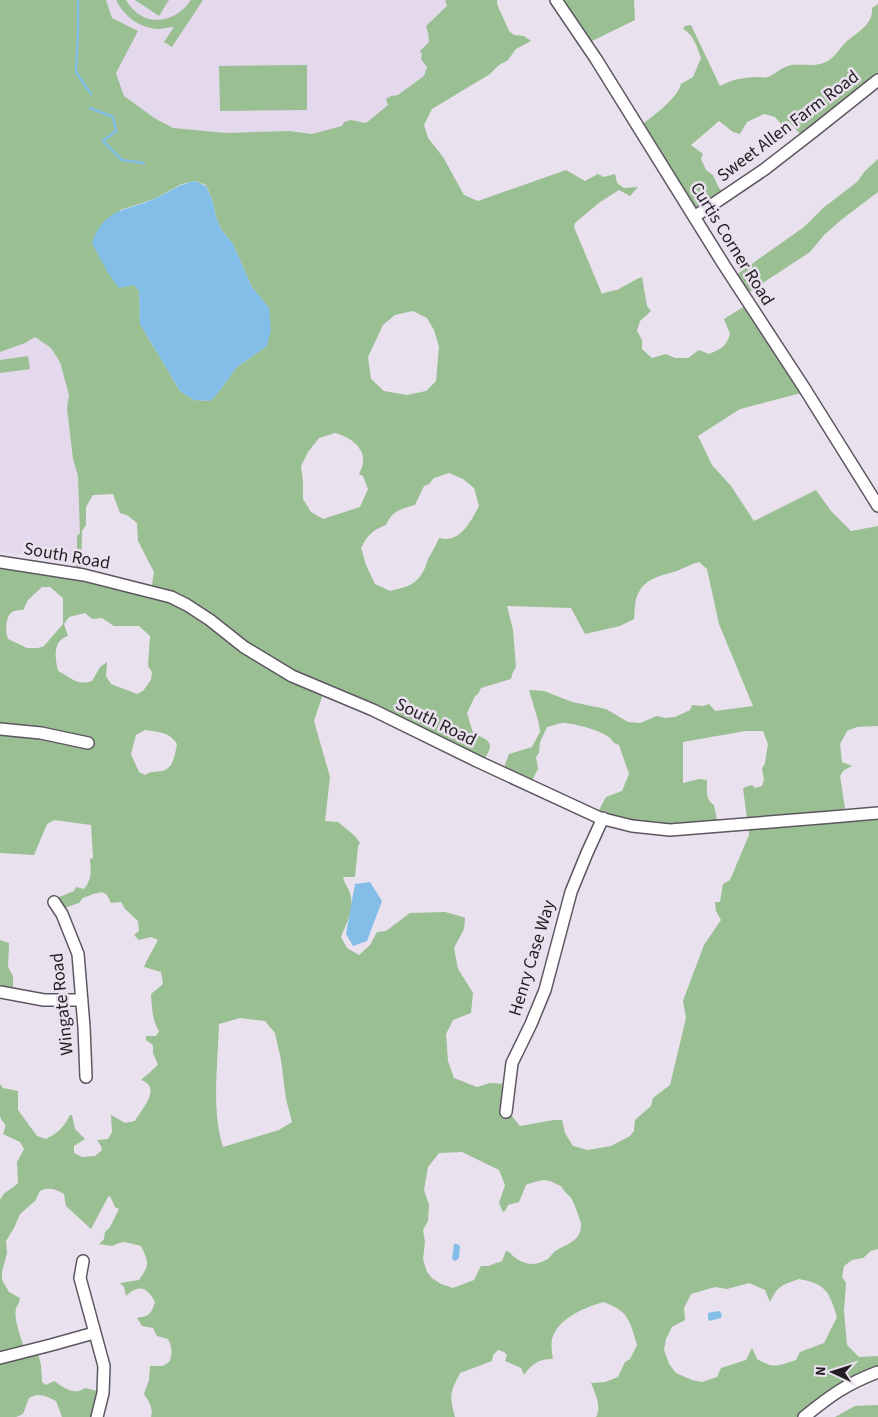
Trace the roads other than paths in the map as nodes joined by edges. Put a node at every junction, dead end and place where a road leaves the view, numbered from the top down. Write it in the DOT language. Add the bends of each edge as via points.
graph roads {
  1 [pos="556,0"];
  2 [pos="878,80"];
  3 [pos="694,217"];
  4 [pos="878,506"];
  5 [pos="0,562"];
  6 [pos="0,729"];
  7 [pos="88,743"];
  8 [pos="878,812"];
  9 [pos="603,818"];
  10 [pos="54,902"];
  11 [pos="0,992"];
  12 [pos="82,1000"];
  13 [pos="86,1077"];
  14 [pos="506,1112"];
  15 [pos="84,1261"];
  16 [pos="94,1333"];
  17 [pos="0,1358"];
  18 [pos="878,1372"];
  19 [pos="97,1417"];
  20 [pos="804,1417"];
  1 -- 3 [label="street, Curtis Corner Road"];
  2 -- 3 [label="street, Sweet Allen Farm Road" via="814,131"];
  3 -- 4 [label="street, Curtis Corner Road"];
  5 -- 9 [label="street, South Road" via="84,575 171,597 210,620 244,648 292,676 373,710"];
  6 -- 7 [label="street"];
  8 -- 9 [label="street, South Road" via="670,830 632,826"];
  9 -- 14 [label="street, Henry Case Way" via="571,892 545,990 512,1063"];
  10 -- 12 [label="street, Wingate Road" via="78,954"];
  11 -- 12 [label="street" via="44,1000"];
  12 -- 13 [label="street, Wingate Road"];
  15 -- 16 [label="street" via="80,1278"];
  16 -- 17 [label="street"];
  16 -- 19 [label="street" via="104,1366 103,1394"];
  18 -- 20 [label="street" via="847,1385"];
}
